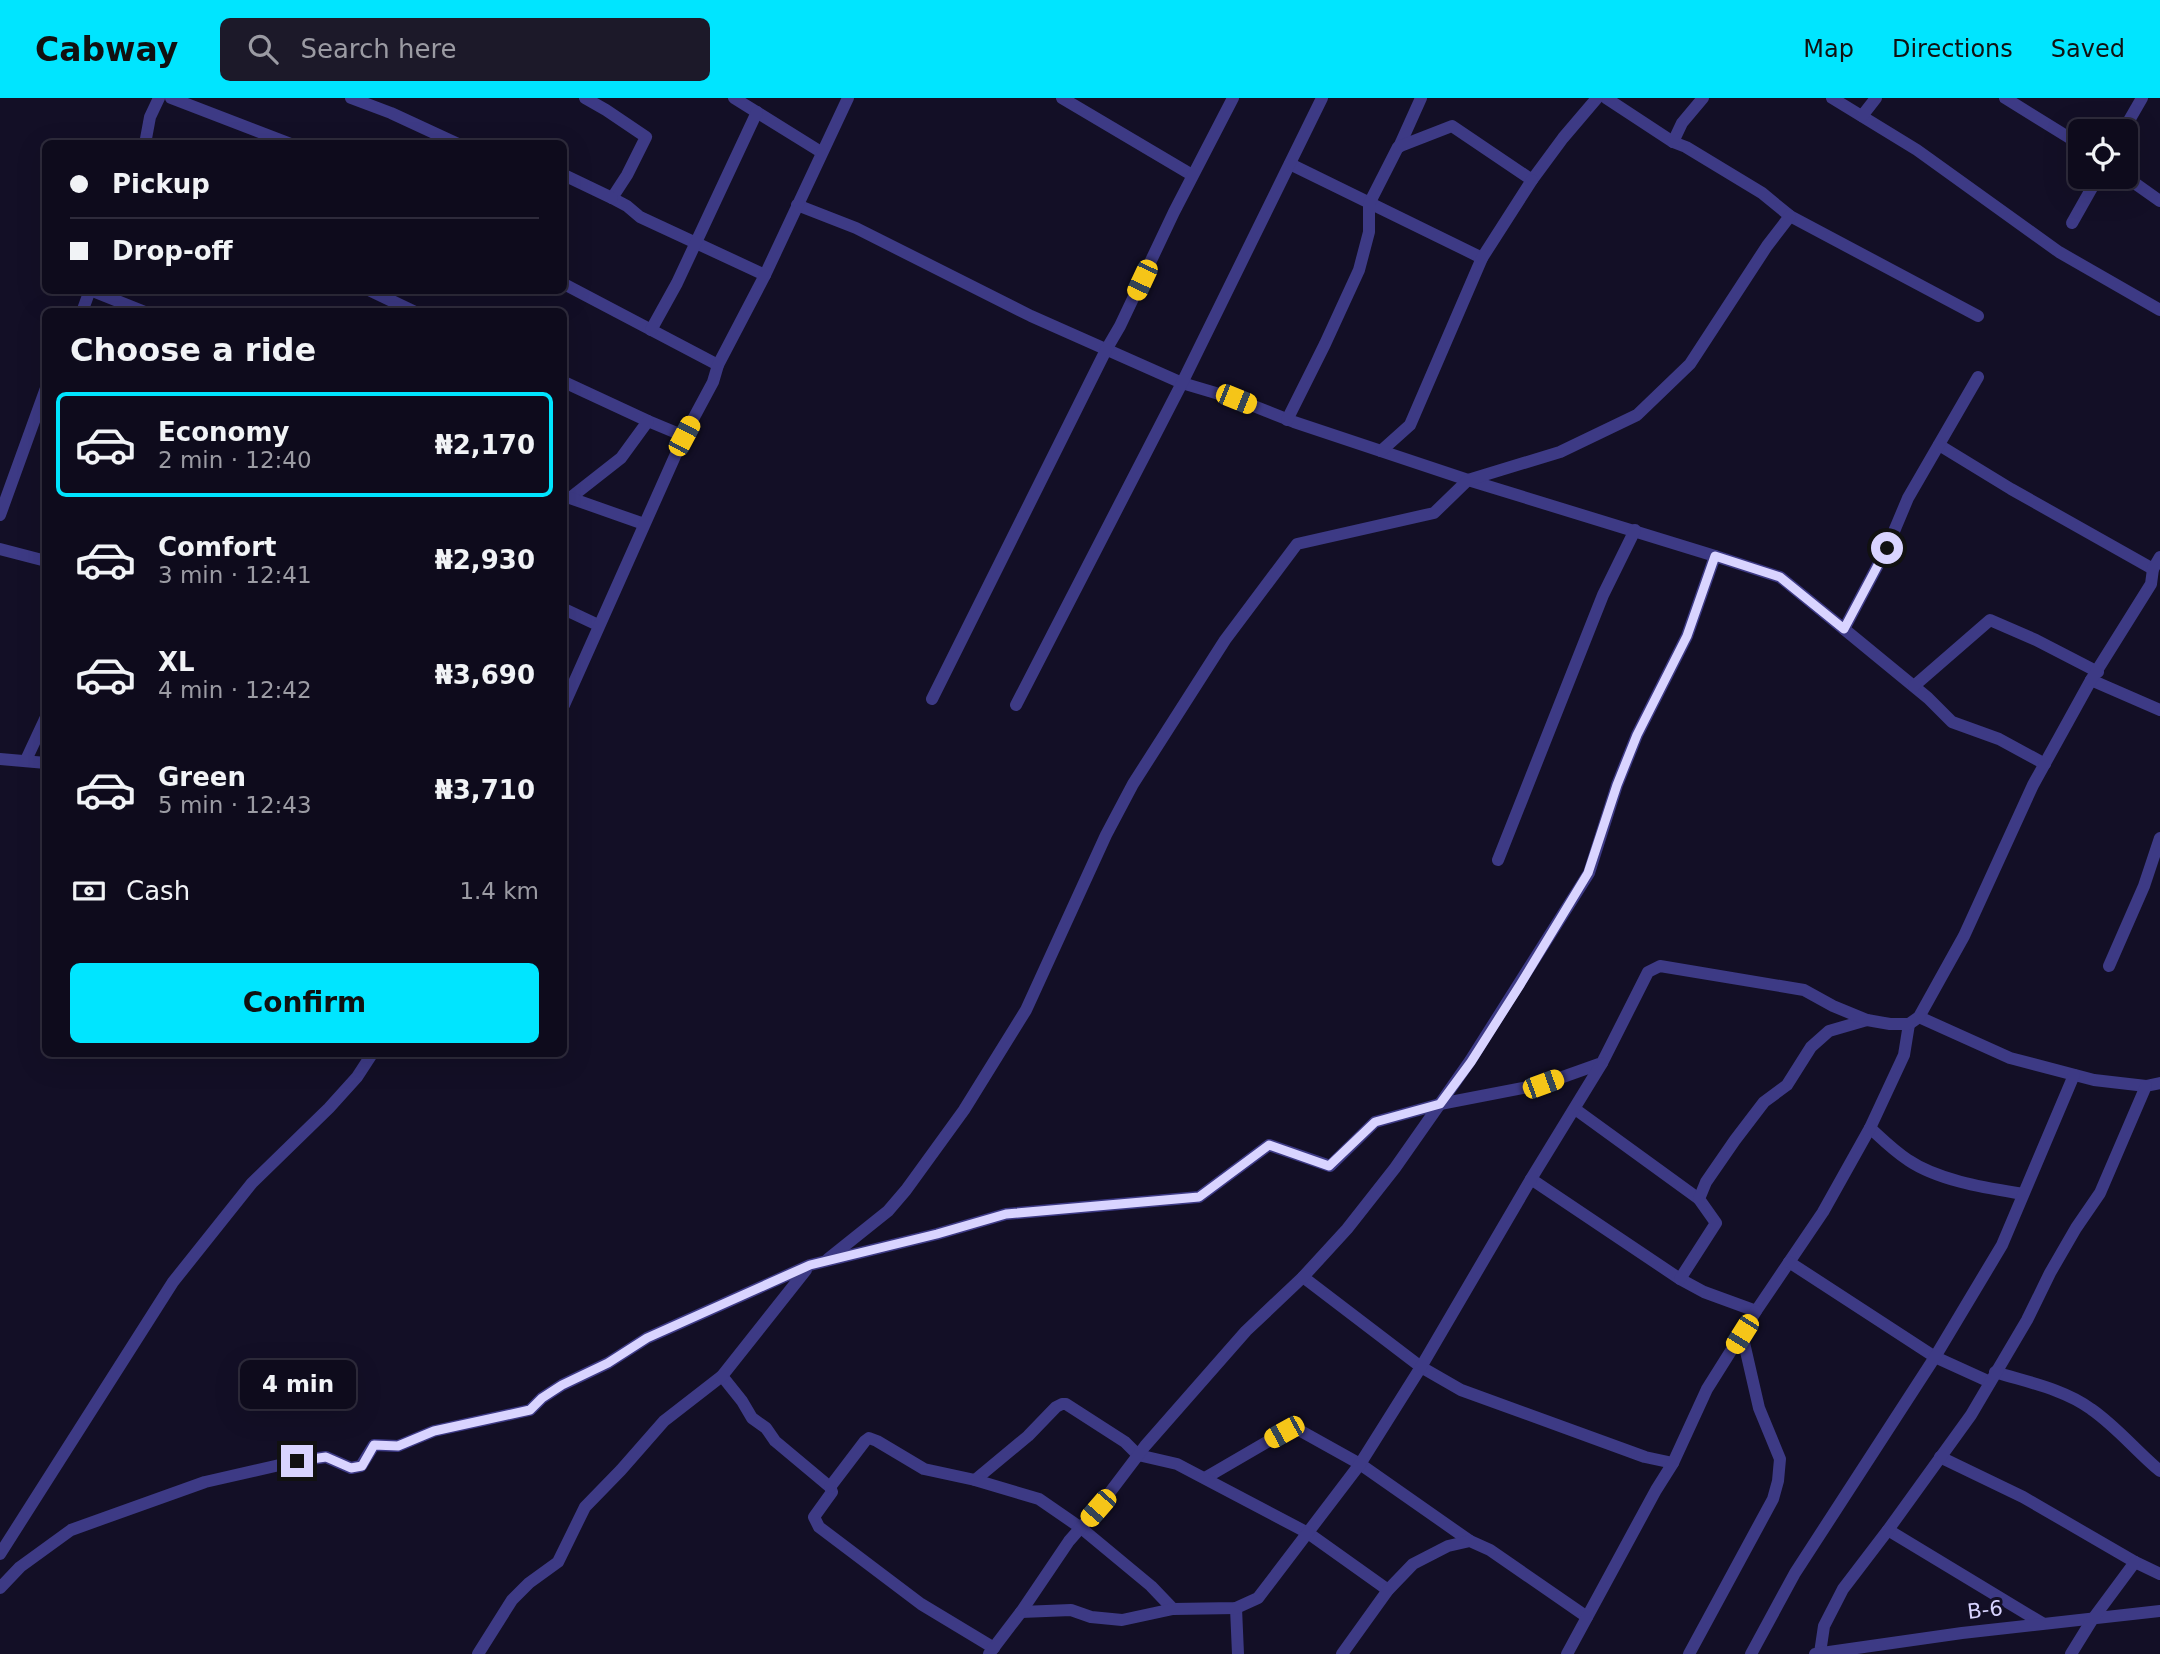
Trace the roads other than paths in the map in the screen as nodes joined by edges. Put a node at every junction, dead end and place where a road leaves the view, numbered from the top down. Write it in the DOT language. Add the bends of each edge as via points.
graph roads {
  1 [pos="159,98"];
  2 [pos="171,98"];
  3 [pos="351,98"];
  4 [pos="585,98"];
  5 [pos="734,98"];
  6 [pos="848,98"];
  7 [pos="1062,98"];
  8 [pos="1233,98"];
  9 [pos="1322,98"];
  10 [pos="1421,98"];
  11 [pos="1597,98"];
  12 [pos="1606,98"];
  13 [pos="1703,98"];
  14 [pos="1832,98"];
  15 [pos="1876,98"];
  16 [pos="2005,98"];
  17 [pos="2142,98"];
  18 [pos="757,112"];
  19 [pos="1862,116"];
  20 [pos="2130,119"];
  21 [pos="2068,137"];
  22 [pos="146,140"];
  23 [pos="281,140"];
  24 [pos="449,140"];
  25 [pos="1673,142"];
  26 [pos="1399,147"];
  27 [pos="821,152"];
  28 [pos="1290,164"];
  29 [pos="1192,175"];
  30 [pos="567,176"];
  31 [pos="1532,180"];
  32 [pos="2138,185"];
  33 [pos="2091,189"];
  34 [pos="612,198"];
  35 [pos="2160,201"];
  36 [pos="1369,204"];
  37 [pos="797,205"];
  38 [pos="1790,216"];
  39 [pos="2072,223"];
  40 [pos="695,243"];
  41 [pos="1482,258"];
  42 [pos="765,275"];
  43 [pos="567,286"];
  44 [pos="100,294"];
  45 [pos="377,294"];
  46 [pos="135,308"];
  47 [pos="407,308"];
  48 [pos="2160,310"];
  49 [pos="1978,316"];
  50 [pos="651,330"];
  51 [pos="1106,350"];
  52 [pos="718,365"];
  53 [pos="1978,377"];
  54 [pos="567,383"];
  55 [pos="1182,383"];
  56 [pos="42,399"];
  57 [pos="1287,420"];
  58 [pos="648,421"];
  59 [pos="684,436"];
  60 [pos="1940,445"];
  61 [pos="1381,451"];
  62 [pos="1468,480"];
  63 [pos="567,496"];
  64 [pos="0,515"];
  65 [pos="643,524"];
  66 [pos="1635,530"];
  67 [pos="0,549"];
  68 [pos="1715,556"];
  69 [pos="2160,556"];
  70 [pos="42,560"];
  71 [pos="2153,569"];
  72 [pos="2155,587"];
  73 [pos="567,610"];
  74 [pos="598,625"];
  75 [pos="1844,629"];
  76 [pos="2094,676"];
  77 [pos="1914,686"];
  78 [pos="567,698"];
  79 [pos="932,699"];
  80 [pos="1016,705"];
  81 [pos="2160,710"];
  82 [pos="42,726"];
  83 [pos="0,759"];
  84 [pos="26,760"];
  85 [pos="42,762"];
  86 [pos="2045,764"];
  87 [pos="2160,838"];
  88 [pos="1498,860"];
  89 [pos="2109,966"];
  90 [pos="1867,1020"];
  91 [pos="1914,1020"];
  92 [pos="370,1057"];
  93 [pos="1602,1063"];
  94 [pos="2074,1075"];
  95 [pos="2160,1083"];
  96 [pos="2146,1086"];
  97 [pos="1440,1104"];
  98 [pos="1575,1109"];
  99 [pos="1870,1128"];
  100 [pos="1531,1179"];
  101 [pos="2023,1194"];
  102 [pos="1699,1199"];
  103 [pos="824,1262"];
  104 [pos="1789,1262"];
  105 [pos="810,1265"];
  106 [pos="1303,1278"];
  107 [pos="1680,1279"];
  108 [pos="1756,1311"];
  109 [pos="1742,1334"];
  110 [pos="1935,1357"];
  111 [pos="1421,1367"];
  112 [pos="722,1376"];
  113 [pos="1993,1377"];
  114 [pos="1138,1455"];
  115 [pos="1940,1457"];
  116 [pos="1673,1463"];
  117 [pos="1360,1465"];
  118 [pos="2160,1471"];
  119 [pos="1205,1478"];
  120 [pos="975,1480"];
  121 [pos="830,1487"];
  122 [pos="1081,1528"];
  123 [pos="1888,1530"];
  124 [pos="1308,1532"];
  125 [pos="1470,1541"];
  126 [pos="0,1554"];
  127 [pos="2135,1562"];
  128 [pos="2160,1574"];
  129 [pos="0,1588"];
  130 [pos="1388,1590"];
  131 [pos="1236,1608"];
  132 [pos="1173,1609"];
  133 [pos="2160,1611"];
  134 [pos="1021,1612"];
  135 [pos="1587,1617"];
  136 [pos="2092,1620"];
  137 [pos="2042,1623"];
  138 [pos="1894,1641"];
  139 [pos="991,1651"];
  140 [pos="478,1654"];
  141 [pos="1238,1654"];
  142 [pos="1342,1654"];
  143 [pos="1567,1654"];
  144 [pos="1689,1654"];
  145 [pos="1751,1654"];
  146 [pos="1818,1654"];
  147 [pos="1887,1654"];
  148 [pos="2071,1654"];
  1 -- 22 [label="street"];
  2 -- 23 [label="street"];
  3 -- 24 [label="street"];
  4 -- 34 [label="street" via="646,138"];
  5 -- 18 [label="street"];
  6 -- 27 [label="street"];
  7 -- 29 [label="street"];
  8 -- 29 [label="street"];
  9 -- 28 [label="street"];
  10 -- 26 [label="street"];
  11 -- 31 [label="street"];
  12 -- 25 [label="street"];
  13 -- 25 [label="street" via="1682,122"];
  14 -- 19 [label="street"];
  15 -- 19 [label="street"];
  16 -- 21 [label="street"];
  17 -- 20 [label="street"];
  18 -- 27 [label="street"];
  18 -- 40 [label="street"];
  19 -- 48 [label="street" via="1945,169 2059,252"];
  25 -- 38 [label="street" via="1762,193"];
  26 -- 31 [label="street" via="1452,126"];
  26 -- 36 [label="street"];
  27 -- 37 [label="street"];
  28 -- 36 [label="street"];
  28 -- 55 [label="street"];
  29 -- 51 [label="street"];
  30 -- 34 [label="street"];
  31 -- 41 [label="street"];
  32 -- 35 [label="street"];
  33 -- 39 [label="street"];
  34 -- 40 [label="street"];
  36 -- 41 [label="street"];
  36 -- 57 [label="street" via="1369,233 1359,270"];
  37 -- 42 [label="street"];
  37 -- 51 [label="street" via="856,228"];
  38 -- 49 [label="street"];
  38 -- 62 [label="street" via="1690,363 1637,415 1560,452"];
  40 -- 42 [label="street"];
  40 -- 50 [label="street"];
  41 -- 61 [label="street" via="1410,425"];
  42 -- 52 [label="street"];
  43 -- 50 [label="street"];
  44 -- 46 [label="street"];
  45 -- 47 [label="street"];
  50 -- 52 [label="street"];
  51 -- 55 [label="street"];
  51 -- 79 [label="street"];
  52 -- 59 [label="street"];
  53 -- 60 [label="street"];
  54 -- 58 [label="street"];
  55 -- 57 [label="street"];
  55 -- 80 [label="street"];
  56 -- 64 [label="street"];
  57 -- 61 [label="street"];
  58 -- 59 [label="street"];
  58 -- 63 [label="street" via="621,458"];
  59 -- 65 [label="street"];
  60 -- 71 [label="street"];
  60 -- 75 [label="street" via="1908,498"];
  61 -- 62 [label="street"];
  62 -- 66 [label="street"];
  62 -- 103 [label="street" via="1434,513 1297,544 1225,640 1129,790 1026,1010 964,1110 888,1211"];
  63 -- 65 [label="street"];
  65 -- 74 [label="street"];
  66 -- 68 [label="street"];
  66 -- 88 [label="street" via="1602,595"];
  67 -- 70 [label="street"];
  68 -- 75 [label="street" via="1780,577"];
  68 -- 97 [label="street" via="1687,636 1637,735 1588,873"];
  69 -- 71 [label="street"];
  71 -- 72 [label="street"];
  72 -- 76 [label="street"];
  73 -- 74 [label="street"];
  74 -- 78 [label="street"];
  75 -- 77 [label="street"];
  76 -- 77 [label="street" via="2036,639 1990,620"];
  76 -- 81 [label="street"];
  76 -- 86 [label="street"];
  77 -- 86 [label="street" via="1952,722 1999,739"];
  82 -- 84 [label="street"];
  83 -- 84 [label="street"];
  84 -- 85 [label="street"];
  86 -- 91 [label="street" via="1964,936"];
  87 -- 89 [label="street"];
  90 -- 91 [label="street" via="1889,1024"];
  90 -- 93 [label="street" via="1804,990 1660,966 1648,972"];
  90 -- 102 [label="street" via="1829,1031 1811,1047 1787,1085 1765,1102 1728,1149"];
  91 -- 94 [label="street" via="2010,1058"];
  91 -- 99 [label="street"];
  92 -- 126 [label="street" via="329,1108 253,1183 173,1282"];
  93 -- 97 [label="street" via="1543,1084"];
  93 -- 98 [label="street"];
  94 -- 96 [label="street"];
  94 -- 101 [label="street"];
  95 -- 96 [label="street"];
  96 -- 113 [label="street" via="2100,1193"];
  97 -- 103 [label="street" via="1375,1122 1329,1166 1269,1145 1199,1197 1006,1214"];
  97 -- 106 [label="street" via="1387,1178"];
  98 -- 100 [label="street"];
  98 -- 102 [label="street"];
  99 -- 101 [label="street" via="1925,1170"];
  99 -- 104 [label="street"];
  100 -- 107 [label="street"];
  100 -- 111 [label="street"];
  101 -- 110 [label="street" via="2002,1245"];
  102 -- 107 [label="street" via="1716,1223"];
  103 -- 105 [label="street"];
  104 -- 108 [label="street"];
  104 -- 110 [label="street"];
  105 -- 112 [label="street"];
  105 -- 129 [label="street" via="647,1338 562,1385 530,1410 434,1431 398,1446 374,1445 362,1466 351,1468 326,1457 205,1482 71,1530 20,1567"];
  106 -- 111 [label="street"];
  106 -- 114 [label="street" via="1247,1331"];
  107 -- 108 [label="street"];
  108 -- 109 [label="street"];
  109 -- 116 [label="street" via="1707,1389"];
  109 -- 144 [label="street" via="1759,1408 1780,1459 1778,1481 1773,1499"];
  110 -- 113 [label="street"];
  110 -- 145 [label="street" via="1795,1573"];
  111 -- 116 [label="street" via="1461,1390 1632,1453"];
  111 -- 117 [label="street"];
  112 -- 121 [label="street" via="752,1418"];
  112 -- 140 [label="street" via="664,1421 584,1507 558,1562 512,1600"];
  113 -- 115 [label="street"];
  113 -- 118 [label="street" via="2063,1394 2090,1407"];
  114 -- 119 [label="street" via="1177,1464"];
  114 -- 120 [label="street" via="1125,1442 1062,1404"];
  114 -- 122 [label="street"];
  115 -- 123 [label="street"];
  115 -- 127 [label="street" via="2023,1497"];
  116 -- 135 [label="street"];
  117 -- 119 [label="street" via="1293,1430"];
  117 -- 124 [label="street"];
  117 -- 125 [label="street"];
  119 -- 124 [label="street"];
  120 -- 121 [label="street" via="924,1469 869,1438"];
  120 -- 122 [label="street" via="1039,1499"];
  121 -- 139 [label="street" via="832,1492 814,1517 818,1527"];
  122 -- 132 [label="street"];
  122 -- 134 [label="street"];
  123 -- 137 [label="street"];
  123 -- 146 [label="street" via="1832,1608"];
  124 -- 130 [label="street"];
  124 -- 131 [label="street" via="1258,1598"];
  125 -- 130 [label="street" via="1448,1546 1413,1564"];
  125 -- 135 [label="street"];
  127 -- 128 [label="street"];
  127 -- 136 [label="street"];
  130 -- 142 [label="street"];
  131 -- 132 [label="street"];
  131 -- 141 [label="street"];
  132 -- 134 [label="street" via="1122,1620 1070,1609"];
  133 -- 136 [label="street, B-6"];
  134 -- 139 [label="street"];
  135 -- 143 [label="street"];
  136 -- 137 [label="street, B-6"];
  136 -- 148 [label="street"];
  137 -- 138 [label="street, B-6"];
  138 -- 146 [label="street, B-6"];
  138 -- 147 [label="street"];
}
